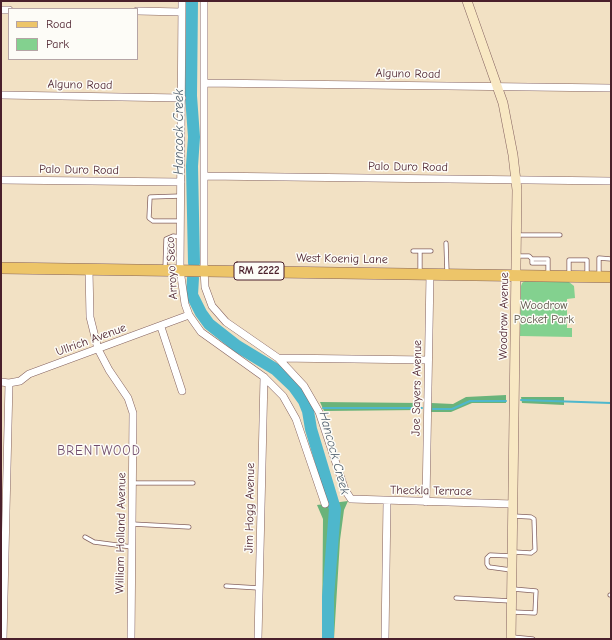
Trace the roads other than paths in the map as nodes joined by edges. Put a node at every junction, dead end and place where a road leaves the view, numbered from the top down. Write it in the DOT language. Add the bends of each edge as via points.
graph roads {
  1 [pos="182,1"];
  2 [pos="204,1"];
  3 [pos="466,1"];
  4 [pos="138,11"];
  5 [pos="182,12"];
  6 [pos="204,83"];
  7 [pos="498,86"];
  8 [pos="611,88"];
  9 [pos="1,95"];
  10 [pos="182,98"];
  11 [pos="205,176"];
  12 [pos="1,180"];
  13 [pos="516,180"];
  14 [pos="611,181"];
  15 [pos="181,182"];
  16 [pos="181,196"];
  17 [pos="181,221"];
  18 [pos="517,235"];
  19 [pos="560,235"];
  20 [pos="181,236"];
  21 [pos="446,243"];
  22 [pos="413,251"];
  23 [pos="420,251"];
  24 [pos="431,251"];
  25 [pos="516,256"];
  26 [pos="611,259"];
  27 [pos="1,268"];
  28 [pos="89,270"];
  29 [pos="165,270"];
  30 [pos="180,270"];
  31 [pos="204,270"];
  32 [pos="425,274"];
  33 [pos="447,274"];
  34 [pos="516,275"];
  35 [pos="548,276"];
  36 [pos="569,276"];
  37 [pos="587,276"];
  38 [pos="599,277"];
  39 [pos="611,277"];
  40 [pos="189,315"];
  41 [pos="161,327"];
  42 [pos="98,349"];
  43 [pos="278,358"];
  44 [pos="428,360"];
  45 [pos="264,377"];
  46 [pos="1,382"];
  47 [pos="9,383"];
  48 [pos="182,391"];
  49 [pos="133,483"];
  50 [pos="193,483"];
  51 [pos="387,502"];
  52 [pos="426,502"];
  53 [pos="325,504"];
  54 [pos="513,504"];
  55 [pos="513,516"];
  56 [pos="132,524"];
  57 [pos="189,527"];
  58 [pos="85,538"];
  59 [pos="132,547"];
  60 [pos="512,554"];
  61 [pos="512,570"];
  62 [pos="226,586"];
  63 [pos="259,588"];
  64 [pos="512,589"];
  65 [pos="2,593"];
  66 [pos="456,598"];
  67 [pos="512,601"];
  68 [pos="512,612"];
  69 [pos="2,619"];
  70 [pos="511,638"];
  71 [pos="3,639"];
  72 [pos="131,639"];
  73 [pos="258,639"];
  74 [pos="385,639"];
  75 [pos="533,639"];
  1 -- 5 [label="street, Arroyo Seco"];
  2 -- 6 [label="street"];
  3 -- 7 [label="street, Woodrow Avenue"];
  4 -- 5 [label="street"];
  5 -- 10 [label="street, Arroyo Seco"];
  6 -- 7 [label="street, Alguno Road"];
  6 -- 11 [label="street"];
  7 -- 8 [label="street, Alguno Road"];
  7 -- 13 [label="street, Woodrow Avenue" via="509,130"];
  9 -- 10 [label="street, Alguno Road"];
  10 -- 15 [label="street, Arroyo Seco"];
  11 -- 13 [label="street, Palo Duro Road"];
  11 -- 31 [label="street"];
  12 -- 15 [label="street, Palo Duro Road"];
  13 -- 14 [label="street, Palo Duro Road"];
  13 -- 18 [label="street, Woodrow Avenue"];
  15 -- 16 [label="street, Arroyo Seco"];
  16 -- 17 [label="street, Arroyo Seco"];
  16 -- 17 [label="lane" via="150,197 149,218 153,221"];
  17 -- 20 [label="street, Arroyo Seco"];
  18 -- 19 [label="lane"];
  18 -- 25 [label="street, Woodrow Avenue"];
  20 -- 29 [label="lane" via="166,239"];
  20 -- 30 [label="street, Arroyo Seco"];
  21 -- 33 [label="lane"];
  22 -- 23 [label="lane"];
  23 -- 24 [label="lane"];
  23 -- 32 [label="lane"];
  25 -- 34 [label="street, Woodrow Avenue"];
  25 -- 35 [label="lane" via="529,256 532,260 548,259"];
  26 -- 38 [label="lane" via="599,258"];
  27 -- 28 [label="main road, West Koenig Lane / RM 2222"];
  28 -- 29 [label="main road, West Koenig Lane / RM 2222"];
  28 -- 42 [label="street, William Holland Avenue" via="90,316"];
  29 -- 30 [label="main road, West Koenig Lane / RM 2222"];
  30 -- 31 [label="main road, West Koenig Lane / RM 2222"];
  30 -- 40 [label="street, Arroyo Seco" via="182,294"];
  31 -- 32 [label="main road, West Koenig Lane / RM 2222"];
  31 -- 43 [label="street" via="208,297 218,314"];
  32 -- 33 [label="main road, West Koenig Lane / RM 2222"];
  32 -- 44 [label="street, Joe Sayers Avenue"];
  33 -- 34 [label="main road, West Koenig Lane / RM 2222"];
  34 -- 35 [label="main road, West Koenig Lane / RM 2222"];
  34 -- 54 [label="street, Woodrow Avenue"];
  35 -- 36 [label="main road, West Koenig Lane / RM 2222"];
  36 -- 37 [label="main road, West Koenig Lane / RM 2222"];
  36 -- 37 [label="lane" via="569,260 587,260"];
  37 -- 38 [label="main road, West Koenig Lane / RM 2222"];
  38 -- 39 [label="main road, West Koenig Lane / RM 2222"];
  40 -- 41 [label="street, Ullrich Avenue"];
  40 -- 45 [label="street, Arroyo Seco" via="210,340"];
  41 -- 42 [label="street, Ullrich Avenue"];
  41 -- 48 [label="street"];
  42 -- 47 [label="street, Ullrich Avenue"];
  42 -- 49 [label="street, William Holland Avenue" via="128,398 132,413"];
  43 -- 44 [label="street"];
  43 -- 51 [label="street, Theckla Terrace" via="298,379 316,405 349,498 356,501"];
  44 -- 52 [label="street, Joe Sayers Avenue"];
  45 -- 53 [label="street, Arroyo Seco" via="291,409"];
  45 -- 63 [label="street, Jim Hogg Avenue"];
  46 -- 47 [label="street"];
  47 -- 65 [label="street"];
  49 -- 50 [label="lane"];
  49 -- 56 [label="street, William Holland Avenue"];
  51 -- 52 [label="street, Theckla Terrace"];
  51 -- 74 [label="street"];
  52 -- 54 [label="street, Theckla Terrace"];
  54 -- 55 [label="street, Woodrow Avenue"];
  55 -- 60 [label="street, Woodrow Avenue"];
  55 -- 60 [label="lane" via="534,519 535,550 531,553"];
  56 -- 57 [label="lane"];
  56 -- 59 [label="street, William Holland Avenue"];
  58 -- 59 [label="lane" via="94,542"];
  59 -- 72 [label="street, William Holland Avenue"];
  60 -- 61 [label="street, Woodrow Avenue"];
  60 -- 61 [label="lane" via="490,555 487,564 489,567"];
  61 -- 64 [label="street, Woodrow Avenue"];
  62 -- 63 [label="lane"];
  63 -- 73 [label="street, Jim Hogg Avenue"];
  64 -- 67 [label="street, Woodrow Avenue"];
  64 -- 68 [label="lane" via="536,591 535,613"];
  65 -- 69 [label="street"];
  66 -- 67 [label="lane"];
  67 -- 68 [label="street, Woodrow Avenue"];
  68 -- 70 [label="street, Woodrow Avenue"];
  69 -- 71 [label="street"];
  70 -- 75 [label="lane"];
}
